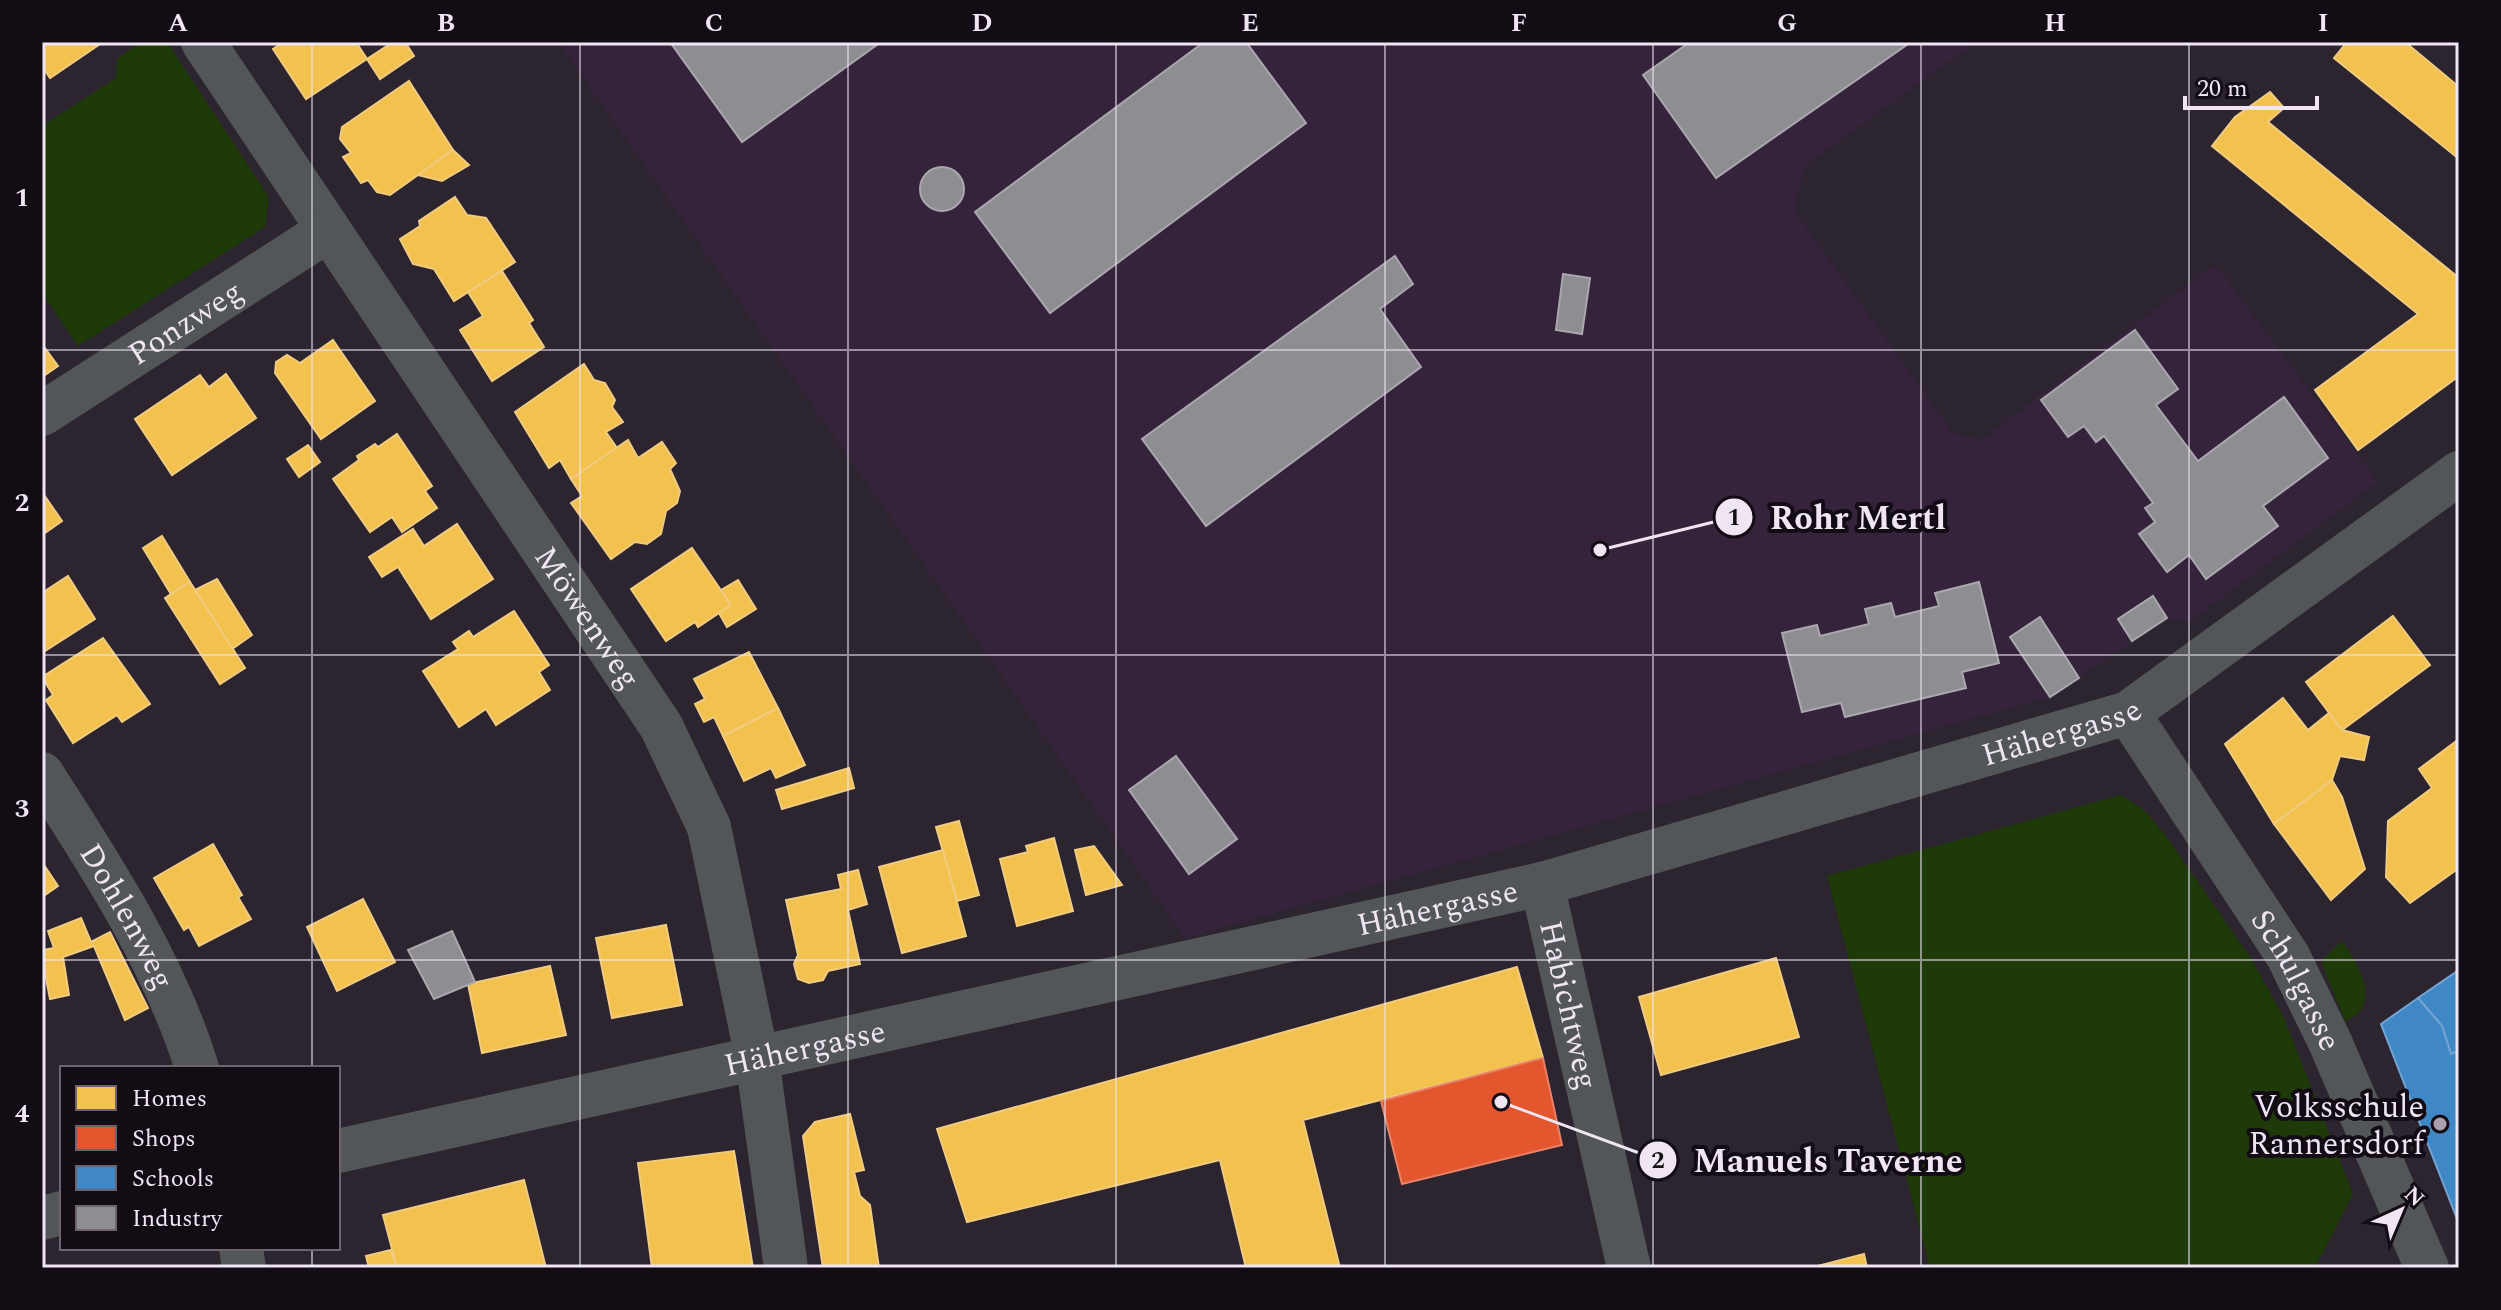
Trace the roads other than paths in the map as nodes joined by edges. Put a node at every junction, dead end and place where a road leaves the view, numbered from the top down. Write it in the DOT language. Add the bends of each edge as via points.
graph roads {
  1 [pos="203,42"];
  2 [pos="327,231"];
  3 [pos="42,414"];
  4 [pos="2459,473"];
  5 [pos="2128,713"];
  6 [pos="42,774"];
  7 [pos="1542,884"];
  8 [pos="757,1058"];
  9 [pos="196,1066"];
  10 [pos="340,1151"];
  11 [pos="786,1268"];
  12 [pos="1629,1268"];
  13 [pos="2427,1268"];
  1 -- 2 [label="street, Möwenweg"];
  2 -- 3 [label="street, Ponzweg"];
  2 -- 8 [label="street, Möwenweg" via="661,726 709,827"];
  4 -- 5 [label="street, Hähergasse"];
  5 -- 7 [label="street, Hähergasse"];
  5 -- 13 [label="street, Schulgasse" via="2288,956"];
  6 -- 9 [label="street, Dohlenweg" via="117,890 186,1031"];
  7 -- 8 [label="street, Hähergasse"];
  7 -- 12 [label="street, Habichtweg"];
  8 -- 10 [label="street, Hähergasse"];
  8 -- 11 [label="street, Möwenweg"];
}
